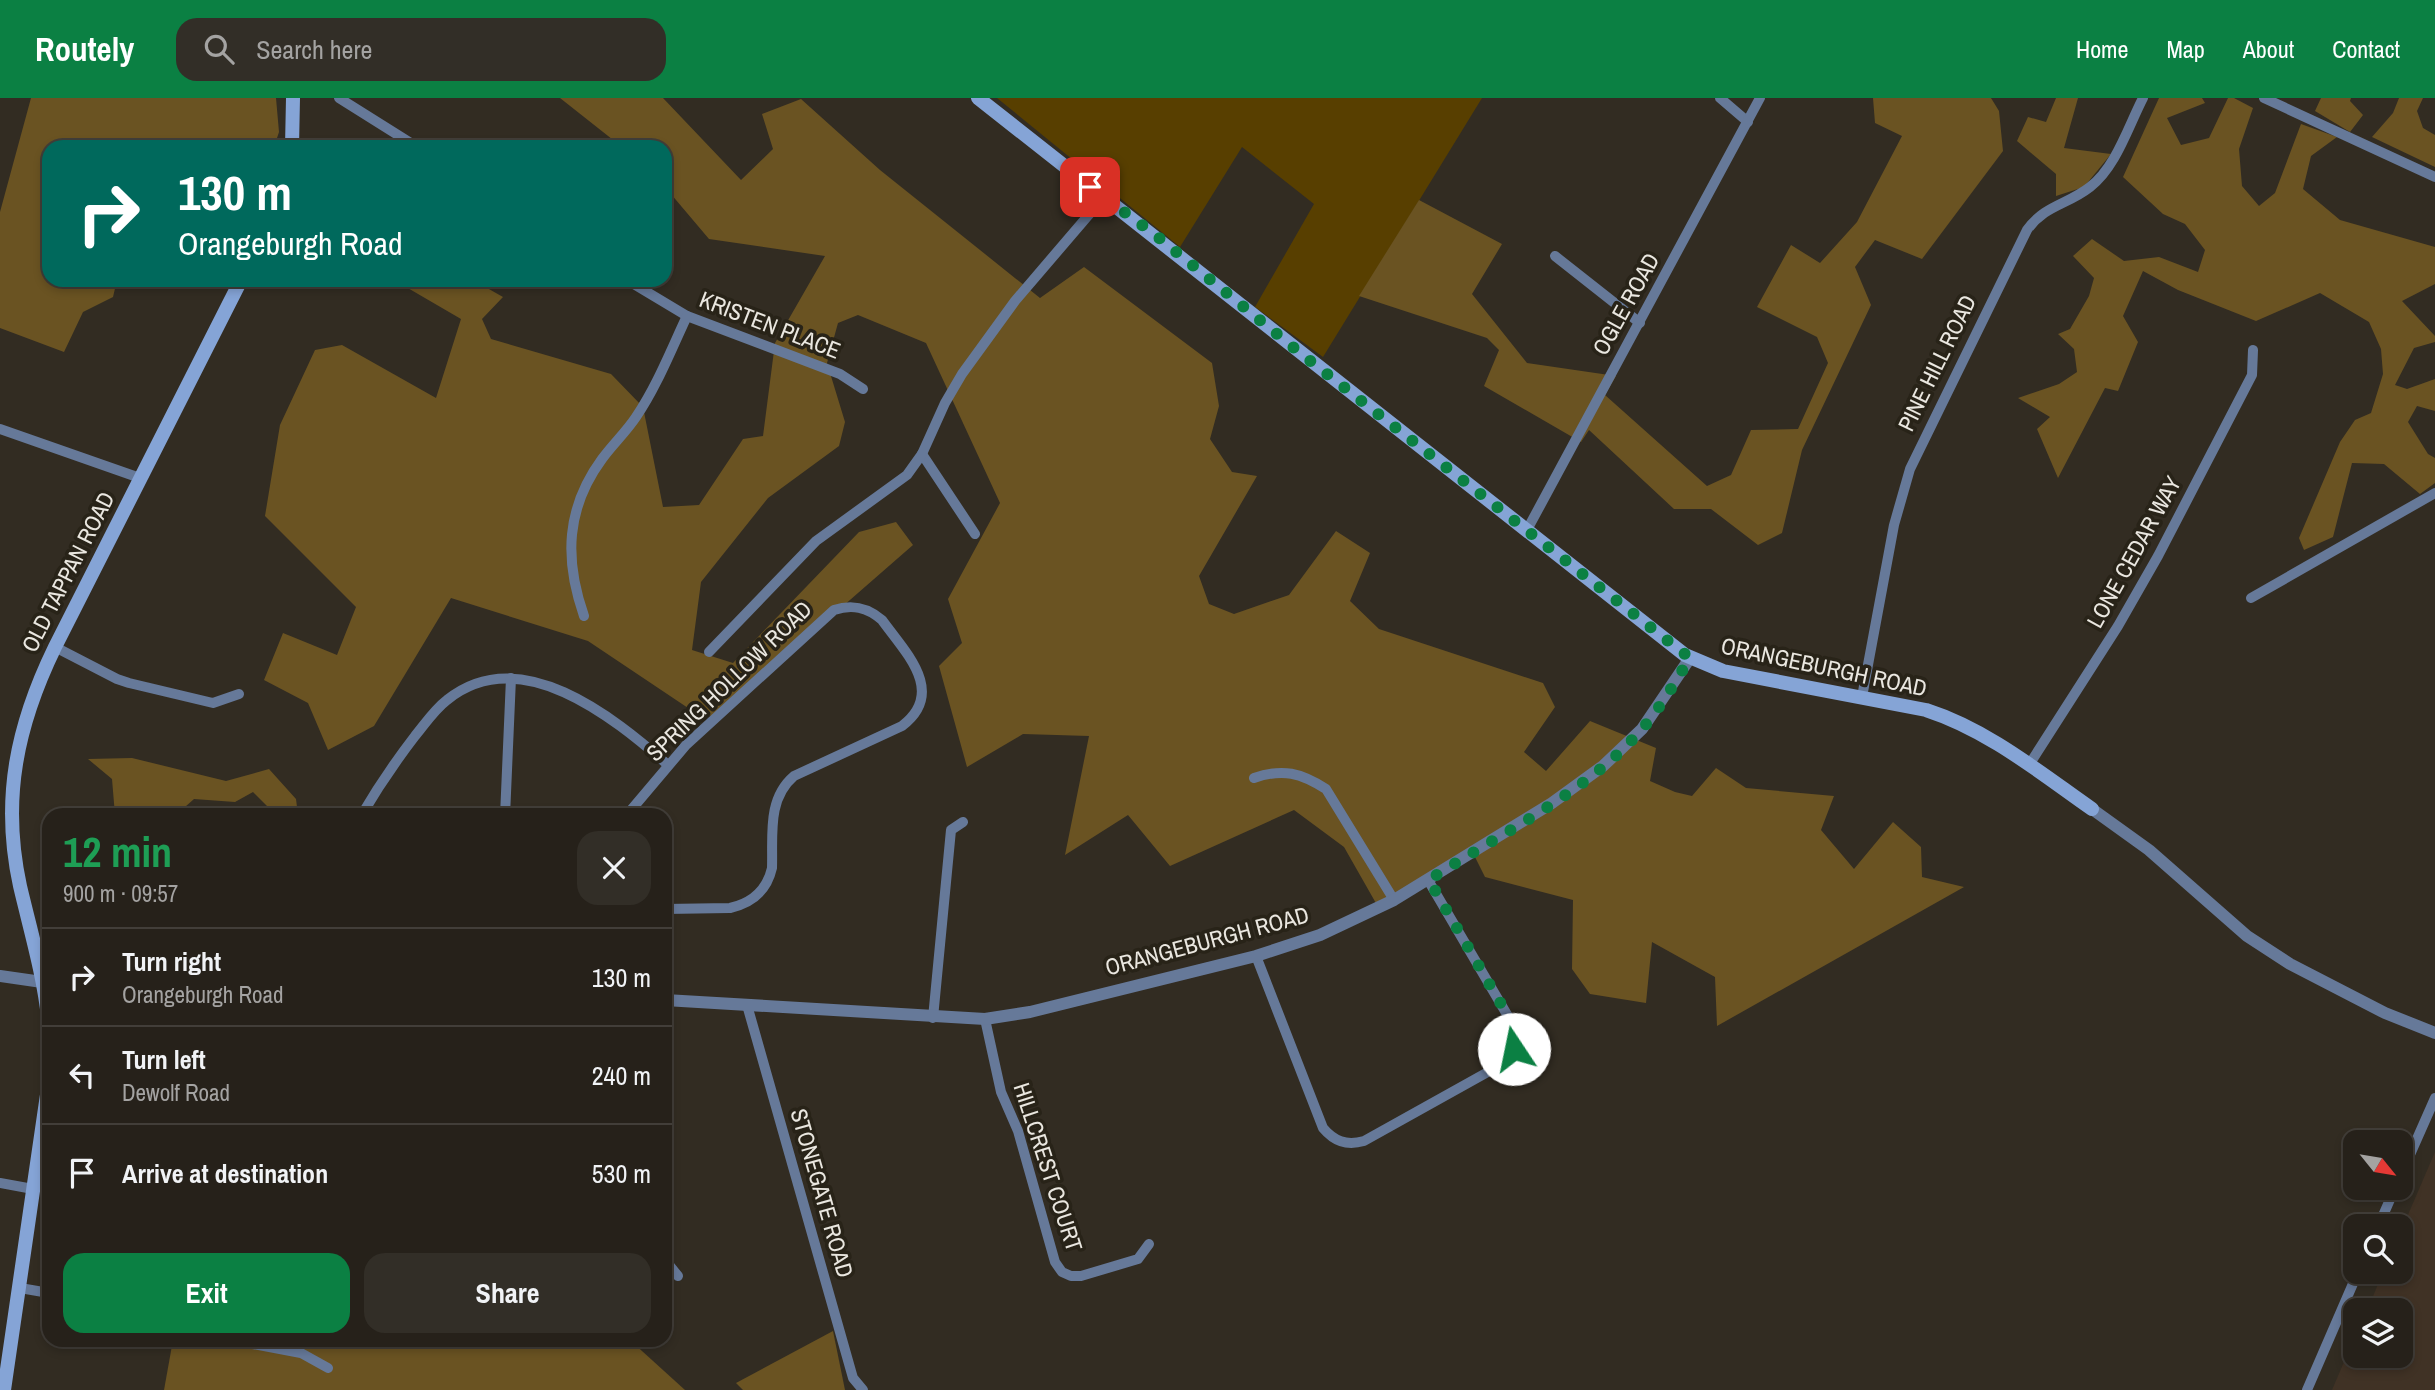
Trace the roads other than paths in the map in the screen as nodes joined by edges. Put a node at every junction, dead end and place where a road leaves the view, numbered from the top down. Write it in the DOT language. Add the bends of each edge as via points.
graph roads {
  1 [pos="293,98"];
  2 [pos="339,98"];
  3 [pos="978,98"];
  4 [pos="1720,98"];
  5 [pos="1760,98"];
  6 [pos="2143,98"];
  7 [pos="2264,98"];
  8 [pos="1748,122"];
  9 [pos="292,140"];
  10 [pos="406,140"];
  11 [pos="2435,177"];
  12 [pos="1104,197"];
  13 [pos="1555,256"];
  14 [pos="237,287"];
  15 [pos="639,287"];
  16 [pos="687,316"];
  17 [pos="1640,323"];
  18 [pos="2253,350"];
  19 [pos="863,389"];
  20 [pos="0,429"];
  21 [pos="922,454"];
  22 [pos="140,478"];
  23 [pos="2435,493"];
  24 [pos="1527,530"];
  25 [pos="975,534"];
  26 [pos="2250,598"];
  27 [pos="584,616"];
  28 [pos="55,647"];
  29 [pos="709,652"];
  30 [pos="1690,658"];
  31 [pos="510,678"];
  32 [pos="239,694"];
  33 [pos="1862,697"];
  34 [pos="668,765"];
  35 [pos="2029,765"];
  36 [pos="1254,778"];
  37 [pos="366,808"];
  38 [pos="505,808"];
  39 [pos="633,808"];
  40 [pos="2092,809"];
  41 [pos="963,822"];
  42 [pos="1429,880"];
  43 [pos="1394,900"];
  44 [pos="672,909"];
  45 [pos="1256,956"];
  46 [pos="42,967"];
  47 [pos="0,976"];
  48 [pos="42,982"];
  49 [pos="672,1000"];
  50 [pos="747,1005"];
  51 [pos="933,1017"];
  52 [pos="985,1019"];
  53 [pos="2435,1033"];
  54 [pos="2435,1098"];
  55 [pos="42,1128"];
  56 [pos="2413,1148"];
  57 [pos="0,1183"];
  58 [pos="33,1189"];
  59 [pos="1149,1244"];
  60 [pos="672,1269"];
  61 [pos="678,1276"];
  62 [pos="2353,1284"];
  63 [pos="20,1288"];
  64 [pos="42,1292"];
  65 [pos="269,1347"];
  66 [pos="328,1368"];
  67 [pos="4,1390"];
  68 [pos="863,1390"];
  69 [pos="2307,1390"];
  1 -- 9 [label="main road"];
  2 -- 10 [label="street"];
  3 -- 12 [label="main road"];
  4 -- 8 [label="street"];
  5 -- 8 [label="street, OGLE ROAD"];
  6 -- 33 [label="street, PINE HILL ROAD" via="2102,175 2080,194 2041,213 2027,230 1920,444 1894,525"];
  7 -- 11 [label="street"];
  8 -- 17 [label="street, OGLE ROAD"];
  12 -- 21 [label="street" via="1015,301 962,374"];
  12 -- 24 [label="main road"];
  13 -- 17 [label="street"];
  14 -- 22 [label="main road, OLD TAPPAN ROAD"];
  15 -- 16 [label="street, KRISTEN PLACE"];
  16 -- 19 [label="street, KRISTEN PLACE" via="839,374"];
  16 -- 27 [label="street" via="642,409 593,473 579,502 570,553 574,588"];
  17 -- 24 [label="street, OGLE ROAD"];
  18 -- 35 [label="street, LONE CEDAR WAY" via="2252,375 2173,530"];
  20 -- 22 [label="street"];
  21 -- 25 [label="street"];
  21 -- 29 [label="street" via="907,475 817,541"];
  22 -- 28 [label="main road, OLD TAPPAN ROAD"];
  23 -- 26 [label="street"];
  24 -- 30 [label="main road"];
  28 -- 32 [label="street" via="129,683 213,704"];
  28 -- 46 [label="main road, OLD TAPPAN ROAD" via="24,723 12,806 16,863"];
  30 -- 33 [label="main road, ORANGEBURGH ROAD" via="1723,671"];
  30 -- 42 [label="street, ORANGEBURGH ROAD" via="1642,729 1603,766"];
  31 -- 34 [label="street" via="543,684 597,710"];
  31 -- 37 [label="street" via="474,685 447,700 393,765"];
  31 -- 38 [label="street"];
  33 -- 35 [label="main road, ORANGEBURGH ROAD" via="1948,717 1989,737"];
  34 -- 39 [label="street, SPRING HOLLOW ROAD"];
  34 -- 44 [label="street, SPRING HOLLOW ROAD" via="834,610 854,607 874,613 919,674 921,701 902,726 786,782 774,809 770,877 759,894 730,908"];
  35 -- 40 [label="main road, ORANGEBURGH ROAD"];
  36 -- 43 [label="street" via="1274,771 1308,778 1326,789"];
  40 -- 53 [label="street" via="2149,850 2247,936 2290,964"];
  41 -- 51 [label="street" via="951,830"];
  42 -- 43 [label="street, ORANGEBURGH ROAD"];
  42 -- 45 [label="street" via="1512,1023 1516,1041 1504,1063 1364,1141 1345,1143 1322,1128"];
  43 -- 45 [label="street, ORANGEBURGH ROAD" via="1320,935"];
  45 -- 52 [label="street, ORANGEBURGH ROAD"];
  47 -- 48 [label="street"];
  49 -- 50 [label="street, ORANGEBURGH ROAD"];
  50 -- 51 [label="street, ORANGEBURGH ROAD"];
  50 -- 68 [label="street, STONEGATE ROAD" via="853,1378"];
  51 -- 52 [label="street, ORANGEBURGH ROAD"];
  52 -- 59 [label="street, HILLCREST COURT" via="1001,1092 1018,1131 1055,1262 1062,1272 1081,1276 1138,1259"];
  54 -- 56 [label="street"];
  55 -- 58 [label="main road"];
  57 -- 58 [label="street"];
  58 -- 63 [label="main road"];
  60 -- 61 [label="street"];
  62 -- 69 [label="street"];
  63 -- 64 [label="street"];
  63 -- 67 [label="main road"];
  65 -- 66 [label="street" via="301,1353"];
}
